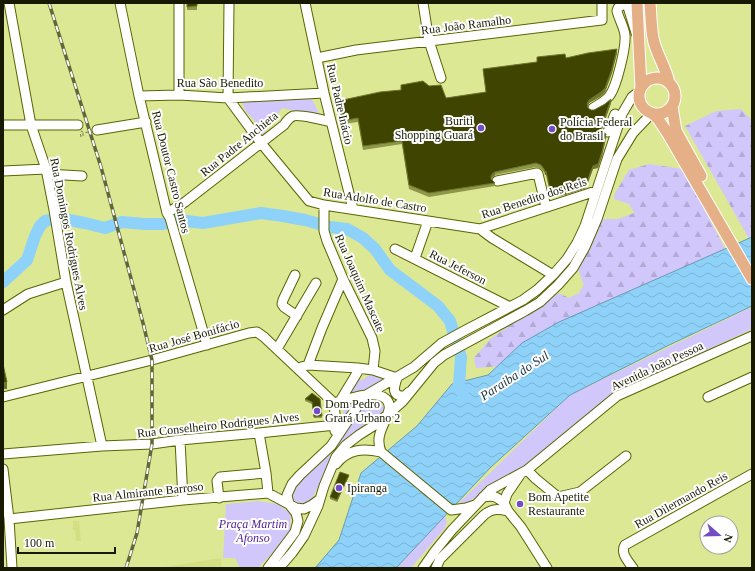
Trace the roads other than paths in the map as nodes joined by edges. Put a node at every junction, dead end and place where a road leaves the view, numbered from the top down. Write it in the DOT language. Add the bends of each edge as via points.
graph roads {
  1 [pos="9,3"];
  2 [pos="120,3"];
  3 [pos="179,3"];
  4 [pos="229,3"];
  5 [pos="305,3"];
  6 [pos="423,3"];
  7 [pos="602,3"];
  8 [pos="624,3"];
  9 [pos="637,3"];
  10 [pos="650,3"];
  11 [pos="429,41"];
  12 [pos="639,42"];
  13 [pos="317,58"];
  14 [pos="441,78"];
  15 [pos="669,83"];
  16 [pos="640,89"];
  17 [pos="324,93"];
  18 [pos="179,95"];
  19 [pos="139,96"];
  20 [pos="228,98"];
  21 [pos="672,106"];
  22 [pos="593,108"];
  23 [pos="652,113"];
  24 [pos="615,114"];
  25 [pos="146,122"];
  26 [pos="332,122"];
  27 [pos="3,125"];
  28 [pos="31,125"];
  29 [pos="80,129"];
  30 [pos="94,131"];
  31 [pos="608,132"];
  32 [pos="672,132"];
  33 [pos="261,143"];
  34 [pos="610,151"];
  35 [pos="3,171"];
  36 [pos="47,172"];
  37 [pos="82,176"];
  38 [pos="497,181"];
  39 [pos="586,188"];
  40 [pos="596,191"];
  41 [pos="324,205"];
  42 [pos="546,207"];
  43 [pos="353,209"];
  44 [pos="169,219"];
  45 [pos="428,221"];
  46 [pos="480,229"];
  47 [pos="395,249"];
  48 [pos="415,258"];
  49 [pos="752,267"];
  50 [pos="295,275"];
  51 [pos="553,275"];
  52 [pos="343,279"];
  53 [pos="752,279"];
  54 [pos="66,282"];
  55 [pos="316,283"];
  56 [pos="510,307"];
  57 [pos="3,310"];
  58 [pos="297,316"];
  59 [pos="752,336"];
  60 [pos="207,345"];
  61 [pos="278,349"];
  62 [pos="308,365"];
  63 [pos="298,368"];
  64 [pos="358,368"];
  65 [pos="373,370"];
  66 [pos="87,376"];
  67 [pos="752,377"];
  68 [pos="397,378"];
  69 [pos="416,386"];
  70 [pos="368,394"];
  71 [pos="3,397"];
  72 [pos="708,397"];
  73 [pos="337,402"];
  74 [pos="388,414"];
  75 [pos="336,425"];
  76 [pos="259,433"];
  77 [pos="180,440"];
  78 [pos="335,440"];
  79 [pos="102,446"];
  80 [pos="382,453"];
  81 [pos="3,454"];
  82 [pos="626,456"];
  83 [pos="3,469"];
  84 [pos="525,471"];
  85 [pos="266,473"];
  86 [pos="329,474"];
  87 [pos="752,474"];
  88 [pos="268,493"];
  89 [pos="483,497"];
  90 [pos="219,498"];
  91 [pos="320,499"];
  92 [pos="183,500"];
  93 [pos="289,504"];
  94 [pos="477,505"];
  95 [pos="506,507"];
  96 [pos="450,509"];
  97 [pos="9,519"];
  98 [pos="452,530"];
  99 [pos="435,551"];
  100 [pos="12,568"];
  101 [pos="268,568"];
  102 [pos="278,568"];
  103 [pos="423,568"];
  104 [pos="436,568"];
  105 [pos="547,568"];
  106 [pos="633,568"];
  1 -- 28 [label="street, Rua Domingos Rodrigues Alves"];
  2 -- 19 [label="street, Rua Doutor Castro Santos"];
  3 -- 18 [label="street"];
  4 -- 20 [label="street"];
  5 -- 13 [label="street, Rua Padre Inácio"];
  6 -- 11 [label="street"];
  7 -- 11 [label="street, Rua João Ramalho" via="602,20"];
  8 -- 12 [label="street" via="628,7"];
  8 -- 22 [label="street" via="617,11 625,34 621,63 613,90 605,100"];
  9 -- 12 [label="main road"];
  10 -- 15 [label="main road" via="653,38"];
  11 -- 13 [label="street, Rua João Ramalho" via="356,50"];
  11 -- 14 [label="street"];
  12 -- 16 [label="main road"];
  13 -- 17 [label="street, Rua Padre Inácio"];
  15 -- 16 [label="main road" via="661,79 651,79"];
  15 -- 21 [label="main road" via="675,95"];
  16 -- 23 [label="main road" via="640,102 646,111"];
  16 -- 34 [label="street" via="622,114"];
  17 -- 20 [label="street, Rua São Benedito"];
  17 -- 26 [label="street, Rua Padre Inácio"];
  18 -- 19 [label="street, Rua São Benedito"];
  18 -- 20 [label="street, Rua São Benedito"];
  19 -- 25 [label="street, Rua Doutor Castro Santos"];
  20 -- 33 [label="street, Rua Adolfo de Castro"];
  21 -- 23 [label="main road" via="664,112"];
  21 -- 32 [label="main road"];
  23 -- 32 [label="main road"];
  23 -- 69 [label="street" via="633,133 617,159 597,219 573,268 540,302 444,355 434,363"];
  24 -- 31 [label="street"];
  25 -- 30 [label="street"];
  25 -- 44 [label="street, Rua Doutor Castro Santos"];
  26 -- 33 [label="street, Rua Padre Anchieta" via="293,116"];
  26 -- 43 [label="street, Rua Padre Inácio"];
  27 -- 28 [label="street"];
  28 -- 29 [label="street"];
  28 -- 36 [label="street, Rua Domingos Rodrigues Alves"];
  32 -- 49 [label="main road"];
  32 -- 53 [label="main road"];
  33 -- 41 [label="street, Rua Adolfo de Castro" via="309,201"];
  33 -- 44 [label="street, Rua Padre Anchieta" via="185,202"];
  34 -- 39 [label="street" via="597,180"];
  34 -- 40 [label="street"];
  35 -- 36 [label="street"];
  36 -- 37 [label="street"];
  36 -- 54 [label="street, Rua Domingos Rodrigues Alves"];
  38 -- 42 [label="street" via="537,173"];
  40 -- 42 [label="street, Rua Benedito dos Reis"];
  40 -- 51 [label="street" via="577,243"];
  41 -- 43 [label="street, Rua Adolfo de Castro"];
  41 -- 52 [label="street, Rua Joaquim Mascate" via="323,226"];
  42 -- 46 [label="street, Rua Benedito dos Reis"];
  43 -- 45 [label="street, Rua Adolfo de Castro"];
  44 -- 60 [label="street, Rua Doutor Castro Santos"];
  45 -- 46 [label="street, Rua Adolfo de Castro"];
  45 -- 48 [label="street"];
  46 -- 51 [label="street, Rua Adolfo de Castro"];
  47 -- 48 [label="street, Rua Jeferson"];
  48 -- 56 [label="street, Rua Jeferson"];
  50 -- 58 [label="street" via="282,304"];
  51 -- 56 [label="street" via="537,290"];
  52 -- 62 [label="street"];
  52 -- 65 [label="street, Rua Joaquim Mascate" via="372,338 375,351"];
  54 -- 57 [label="street" via="28,294"];
  54 -- 66 [label="street, Rua Domingos Rodrigues Alves"];
  55 -- 58 [label="street"];
  56 -- 68 [label="street" via="442,344"];
  58 -- 61 [label="street"];
  59 -- 84 [label="street, Avenida João Pessoa" via="617,396"];
  60 -- 61 [label="street, Rua José Bonifácio" via="257,332"];
  60 -- 66 [label="street, Rua José Bonifácio"];
  61 -- 63 [label="street, Rua José Bonifácio"];
  62 -- 63 [label="street"];
  62 -- 64 [label="street"];
  63 -- 73 [label="street, Rua José Bonifácio"];
  64 -- 65 [label="street"];
  64 -- 73 [label="street"];
  65 -- 68 [label="street"];
  66 -- 71 [label="street, Rua José Bonifácio"];
  66 -- 79 [label="street, Rua Domingos Rodrigues Alves"];
  67 -- 72 [label="street"];
  68 -- 69 [label="street" via="394,392 400,397 405,396"];
  68 -- 70 [label="street"];
  69 -- 74 [label="street"];
  70 -- 73 [label="street"];
  70 -- 74 [label="street" via="384,397 390,408"];
  70 -- 78 [label="street"];
  73 -- 75 [label="street"];
  74 -- 80 [label="street" via="379,435 378,444"];
  74 -- 86 [label="street" via="346,445 336,457"];
  75 -- 76 [label="street, Rua Conselheiro Rodrigues Alves"];
  75 -- 78 [label="street"];
  76 -- 77 [label="street, Rua Conselheiro Rodrigues Alves"];
  76 -- 85 [label="street"];
  77 -- 79 [label="street, Rua Conselheiro Rodrigues Alves"];
  77 -- 92 [label="street"];
  78 -- 93 [label="street" via="292,484 287,495"];
  79 -- 81 [label="street, Rua Conselheiro Rodrigues Alves"];
  80 -- 86 [label="street" via="372,450 351,452 340,460"];
  80 -- 96 [label="street"];
  82 -- 84 [label="street" via="580,492 558,497"];
  83 -- 97 [label="street"];
  84 -- 89 [label="street, Avenida João Pessoa" via="490,490"];
  84 -- 95 [label="street, Avenida João Pessoa" via="507,494"];
  85 -- 88 [label="street"];
  85 -- 90 [label="street" via="220,477 217,481"];
  86 -- 91 [label="street"];
  87 -- 106 [label="street, Rua Dilermando Reis" via="625,545 625,556"];
  88 -- 90 [label="street, Rua Almirante Barroso"];
  88 -- 93 [label="street"];
  89 -- 94 [label="street, Avenida João Pessoa"];
  89 -- 95 [label="street" via="492,496 499,499"];
  90 -- 92 [label="street, Rua Almirante Barroso"];
  91 -- 93 [label="street" via="304,509"];
  91 -- 102 [label="street" via="304,536"];
  92 -- 97 [label="street, Rua Almirante Barroso"];
  93 -- 101 [label="street" via="298,521 295,532"];
  94 -- 96 [label="street"];
  94 -- 98 [label="street, Avenida João Pessoa"];
  95 -- 104 [label="street" via="490,510 484,515 440,559"];
  95 -- 105 [label="street"];
  96 -- 98 [label="street"];
  97 -- 100 [label="street"];
  98 -- 99 [label="street, Avenida João Pessoa"];
  99 -- 103 [label="street, Avenida João Pessoa"];
  99 -- 104 [label="street"];
}
